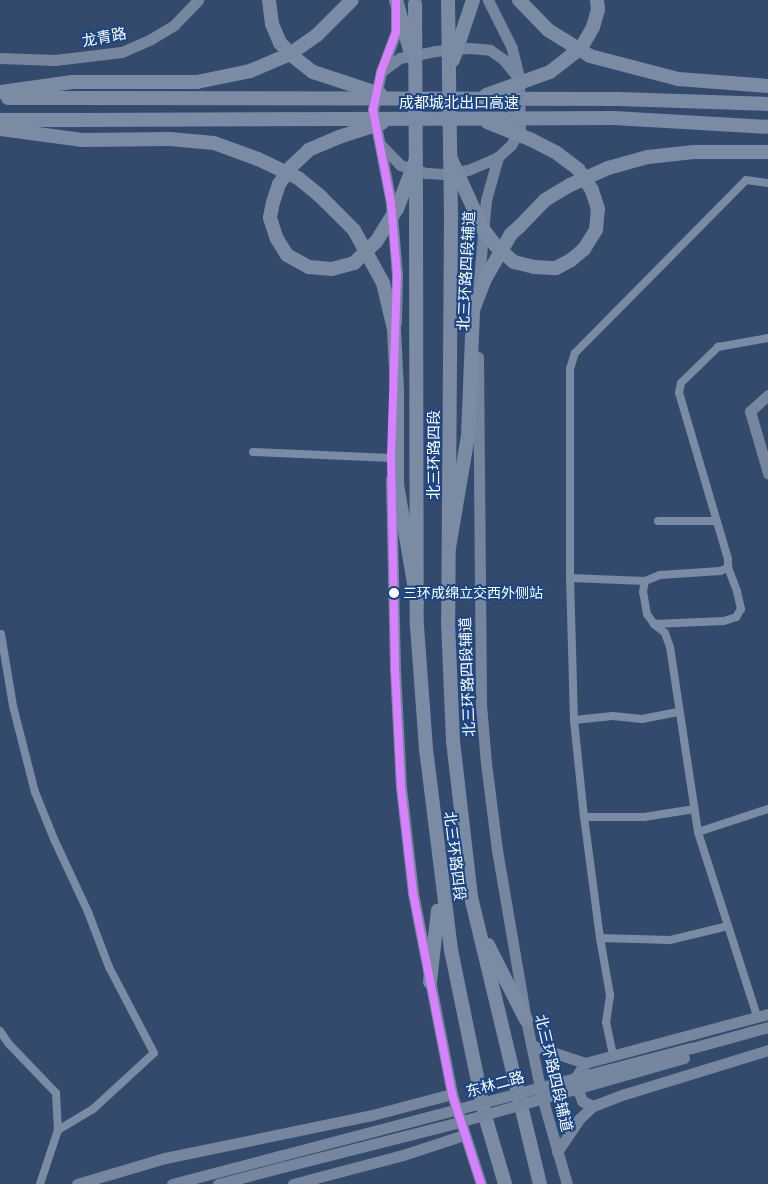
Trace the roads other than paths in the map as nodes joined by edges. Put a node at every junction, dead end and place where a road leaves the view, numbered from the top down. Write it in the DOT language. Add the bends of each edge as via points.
graph roads {
  1 [pos="198,0"];
  2 [pos="269,0"];
  3 [pos="396,0"];
  4 [pos="415,0"];
  5 [pos="448,0"];
  6 [pos="473,0"];
  7 [pos="488,0"];
  8 [pos="519,0"];
  9 [pos="596,0"];
  10 [pos="352,1"];
  11 [pos="0,58"];
  12 [pos="381,72"];
  13 [pos="449,73"];
  14 [pos="416,75"];
  15 [pos="518,77"];
  16 [pos="768,86"];
  17 [pos="0,92"];
  18 [pos="0,98"];
  19 [pos="395,99"];
  20 [pos="474,99"];
  21 [pos="768,104"];
  22 [pos="395,119"];
  23 [pos="480,119"];
  24 [pos="0,120"];
  25 [pos="768,127"];
  26 [pos="0,129"];
  27 [pos="377,141"];
  28 [pos="768,152"];
  29 [pos="450,156"];
  30 [pos="498,157"];
  31 [pos="416,159"];
  32 [pos="768,183"];
  33 [pos="768,338"];
  34 [pos="768,395"];
  35 [pos="253,452"];
  36 [pos="391,458"];
  37 [pos="768,473"];
  38 [pos="658,521"];
  39 [pos="716,521"];
  40 [pos="449,548"];
  41 [pos="728,568"];
  42 [pos="570,578"];
  43 [pos="646,581"];
  44 [pos="417,601"];
  45 [pos="654,624"];
  46 [pos="1,634"];
  47 [pos="679,712"];
  48 [pos="574,720"];
  49 [pos="694,809"];
  50 [pos="768,809"];
  51 [pos="584,817"];
  52 [pos="698,832"];
  53 [pos="437,849"];
  54 [pos="477,921"];
  55 [pos="728,926"];
  56 [pos="600,938"];
  57 [pos="430,982"];
  58 [pos="762,1015"];
  59 [pos="526,1020"];
  60 [pos="768,1027"];
  61 [pos="0,1031"];
  62 [pos="768,1035"];
  63 [pos="532,1045"];
  64 [pos="768,1050"];
  65 [pos="692,1052"];
  66 [pos="613,1056"];
  67 [pos="585,1063"];
  68 [pos="452,1094"];
  69 [pos="592,1106"];
  70 [pos="58,1130"];
  71 [pos="464,1135"];
  72 [pos="557,1152"];
  73 [pos="40,1184"];
  74 [pos="77,1184"];
  75 [pos="172,1184"];
  76 [pos="218,1184"];
  77 [pos="293,1184"];
  78 [pos="481,1184"];
  79 [pos="505,1184"];
  80 [pos="540,1184"];
  81 [pos="567,1184"];
  1 -- 11 [label="main road, 龙青路" via="174,24 122,52 55,60"];
  2 -- 19 [label="highway, bridge" via="272,24 280,43 295,58 313,72"];
  3 -- 12 [label="main road" via="396,32"];
  3 -- 14 [label="highway, bridge"];
  4 -- 14 [label="highway, bridge"];
  5 -- 13 [label="highway, 北三环路四段, bridge"];
  6 -- 13 [label="highway, bridge"];
  7 -- 15 [label="main road" via="512,48"];
  8 -- 16 [label="highway" via="548,30 590,56 678,79"];
  9 -- 20 [label="highway, bridge" via="598,10 593,27 581,48 566,61 531,81"];
  10 -- 17 [label="highway" via="317,35 290,54 250,71 197,82 72,82"];
  12 -- 15 [label="main road" via="400,58 468,48 490,50 503,59"];
  12 -- 27 [label="main road" via="373,110"];
  13 -- 29 [label="highway, 北三环路四段, bridge"];
  14 -- 31 [label="highway, 北三环路四段, bridge"];
  15 -- 30 [label="main road, 北三环路四段辅道" via="520,129 511,145"];
  18 -- 19 [label="highway, 成都城北出口高速, bridge"];
  19 -- 20 [label="highway, 成都城北出口高速, bridge"];
  20 -- 21 [label="highway, 成都城北出口高速, bridge"];
  22 -- 23 [label="highway, 成都城北出口高速, bridge"];
  22 -- 24 [label="highway, 成都城北出口高速, bridge"];
  22 -- 31 [label="highway, bridge" via="309,150 291,166 279,184 270,218 287,255 309,267 332,269 354,263 376,242 397,209"];
  23 -- 25 [label="highway, 成都城北出口高速, bridge" via="614,118"];
  23 -- 29 [label="highway, bridge" via="532,140 578,169 592,190 598,209 596,230 584,249 556,268 514,262 483,229"];
  26 -- 44 [label="highway, bridge" via="82,140 214,143 298,178 319,194 354,230 383,283 394,329 397,484"];
  27 -- 30 [label="main road" via="400,165 426,173 468,170"];
  27 -- 36 [label="main road" via="390,203 397,276"];
  28 -- 40 [label="highway, bridge" via="694,152 648,157 608,168 545,200 511,234 485,279 473,310 468,436"];
  29 -- 40 [label="highway, 北三环路四段, bridge"];
  30 -- 59 [label="main road, 北三环路四段辅道" via="486,200 478,290 481,704 497,850"];
  31 -- 44 [label="highway, 北三环路四段, bridge"];
  32 -- 42 [label="street" via="746,180 575,353 570,369"];
  33 -- 39 [label="street" via="718,347 681,383 679,394"];
  34 -- 37 [label="main road" via="750,410"];
  35 -- 36 [label="street"];
  36 -- 57 [label="main road" via="401,787 413,893"];
  38 -- 39 [label="street"];
  39 -- 41 [label="street"];
  40 -- 54 [label="highway, 北三环路四段" via="448,622 453,741 471,897"];
  41 -- 43 [label="street" via="660,575"];
  41 -- 45 [label="street" via="742,609 736,617 724,621"];
  42 -- 43 [label="street"];
  42 -- 48 [label="street"];
  43 -- 45 [label="street" via="643,592"];
  44 -- 53 [label="highway, 北三环路四段" via="426,749"];
  45 -- 47 [label="street" via="665,634 670,647"];
  46 -- 70 [label="street" via="13,706 35,792 109,966 154,1053 93,1109"];
  47 -- 48 [label="street" via="642,719 613,716"];
  47 -- 49 [label="street"];
  48 -- 51 [label="street"];
  49 -- 51 [label="street" via="644,817"];
  49 -- 52 [label="street"];
  50 -- 52 [label="street"];
  51 -- 56 [label="street"];
  52 -- 55 [label="street"];
  53 -- 57 [label="highway" via="439,921"];
  53 -- 79 [label="highway, 北三环路四段" via="450,950 485,1116"];
  54 -- 59 [label="highway"];
  54 -- 80 [label="highway, 北三环路四段"];
  55 -- 56 [label="street" via="670,940"];
  55 -- 58 [label="street"];
  56 -- 66 [label="street" via="610,995 606,1022"];
  57 -- 68 [label="main road"];
  58 -- 66 [label="main road"];
  59 -- 63 [label="main road, 北三环路四段辅道"];
  60 -- 65 [label="main road, 东林二路"];
  61 -- 70 [label="street" via="56,1093"];
  62 -- 65 [label="main road, 东林二路"];
  63 -- 67 [label="main road"];
  63 -- 72 [label="main road, 北三环路四段辅道"];
  64 -- 69 [label="main road"];
  65 -- 75 [label="main road, 东林二路, bridge"];
  65 -- 76 [label="main road, 东林二路, bridge" via="459,1122"];
  66 -- 67 [label="main road"];
  67 -- 69 [label="main road" via="576,1077 576,1085 582,1101"];
  68 -- 71 [label="main road"];
  68 -- 74 [label="main road" via="372,1115 165,1158"];
  69 -- 72 [label="main road"];
  70 -- 73 [label="street"];
  71 -- 77 [label="main road"];
  71 -- 78 [label="main road"];
  72 -- 81 [label="main road, 北三环路四段辅道"];
}
